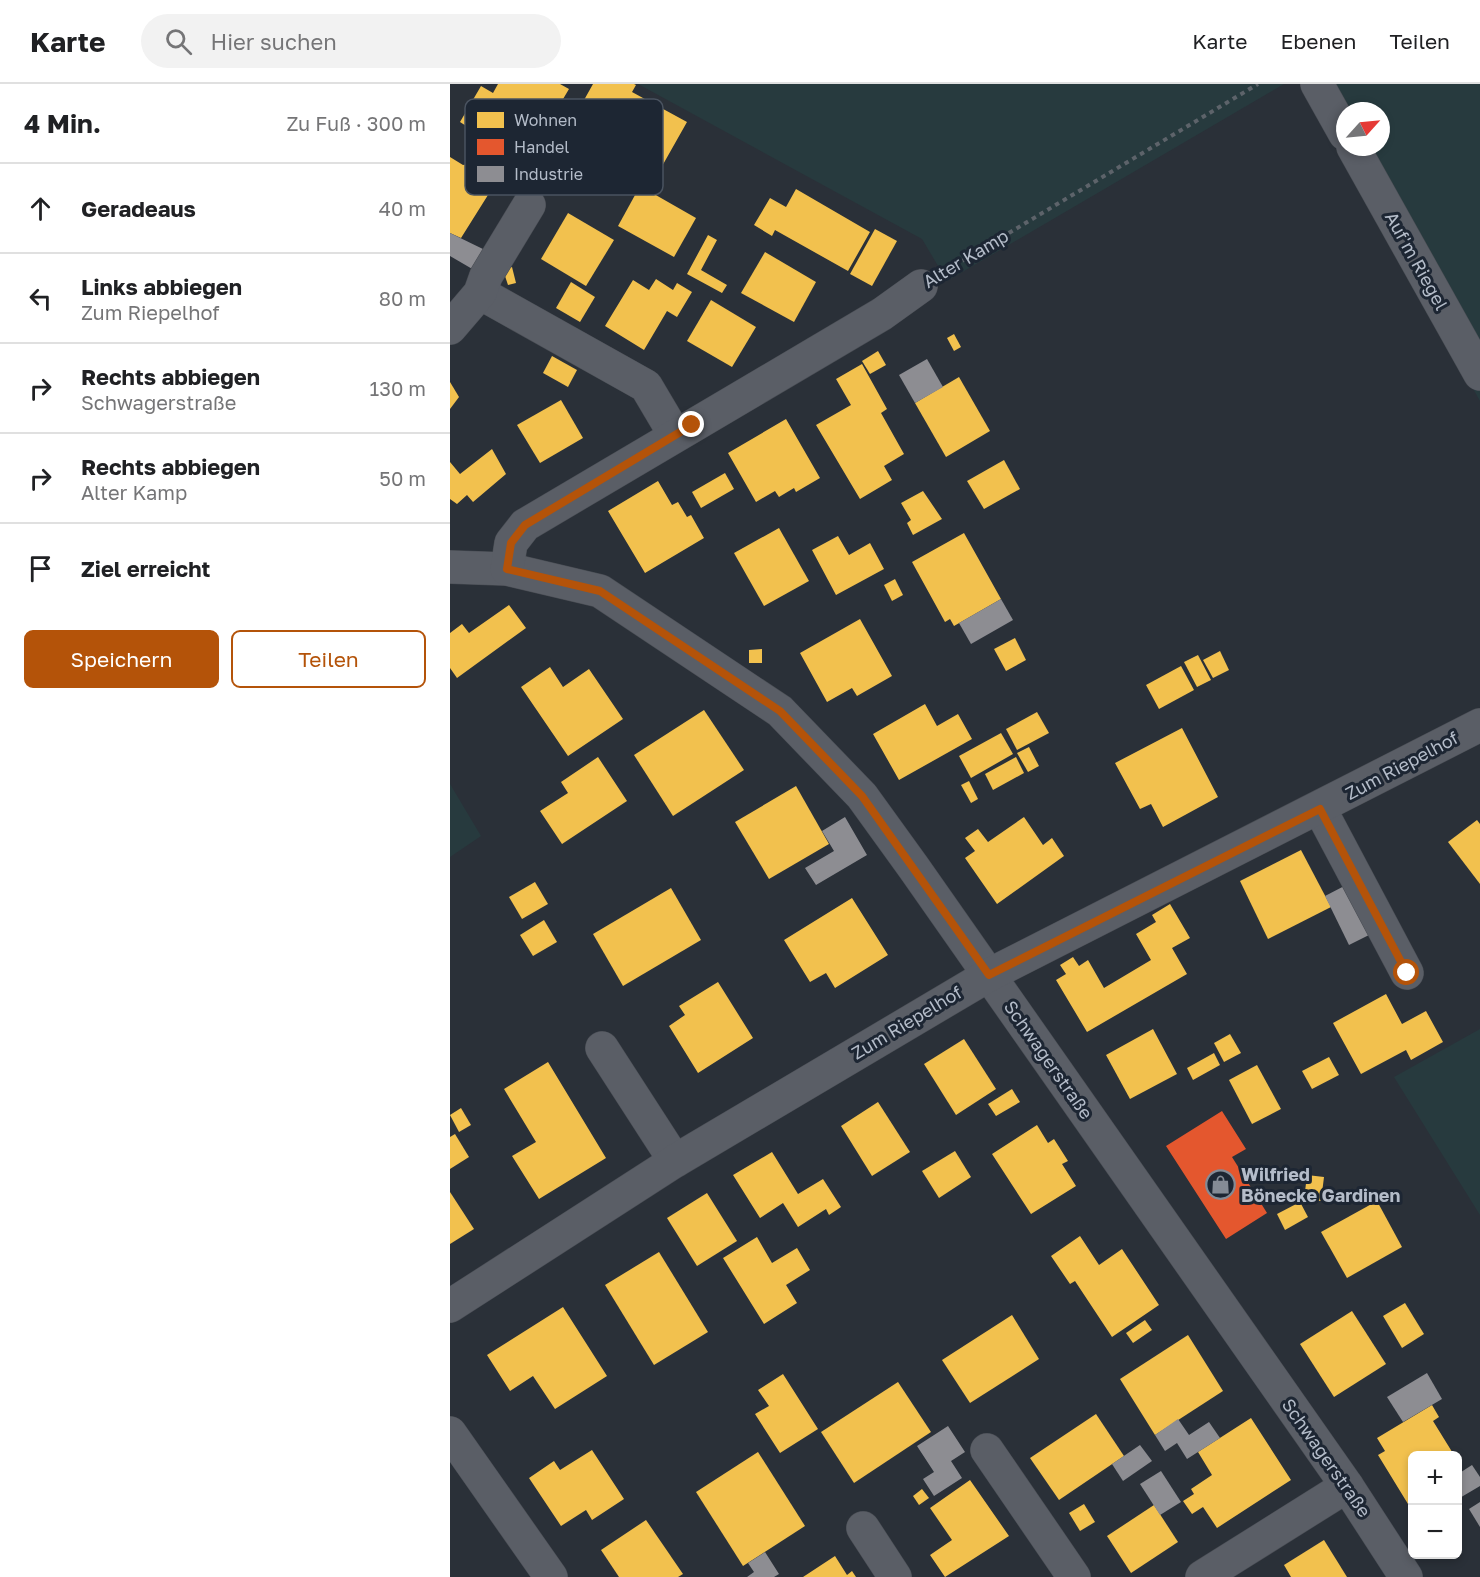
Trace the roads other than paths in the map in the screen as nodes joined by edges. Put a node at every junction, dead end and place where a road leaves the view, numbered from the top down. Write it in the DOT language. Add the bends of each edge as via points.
graph roads {
  1 [pos="1317,84"];
  2 [pos="1336,118"];
  3 [pos="1358,156"];
  4 [pos="529,205"];
  5 [pos="921,286"];
  6 [pos="480,293"];
  7 [pos="450,328"];
  8 [pos="1480,374"];
  9 [pos="675,435"];
  10 [pos="450,567"];
  11 [pos="507,569"];
  12 [pos="1480,725"];
  13 [pos="1320,809"];
  14 [pos="1407,973"];
  15 [pos="989,975"];
  16 [pos="602,1048"];
  17 [pos="675,1161"];
  18 [pos="450,1306"];
  19 [pos="450,1433"];
  20 [pos="987,1450"];
  21 [pos="1347,1486"];
  22 [pos="863,1528"];
  23 [pos="551,1577"];
  24 [pos="895,1577"];
  25 [pos="1074,1577"];
  26 [pos="1202,1577"];
  27 [pos="1406,1577"];
  1 -- 2 [label="street"];
  3 -- 8 [label="street, Auf'm Riegel"];
  4 -- 6 [label="street" via="486,276"];
  5 -- 9 [label="street, Alter Kamp" via="882,314"];
  6 -- 7 [label="street"];
  6 -- 9 [label="street" via="646,386"];
  9 -- 11 [label="street, Alter Kamp" via="525,525 511,543"];
  10 -- 11 [label="street, Schwagerstraße"];
  11 -- 15 [label="street, Schwagerstraße" via="600,591 780,711 862,796"];
  12 -- 13 [label="street, Zum Riepelhof"];
  13 -- 14 [label="street"];
  13 -- 15 [label="street, Zum Riepelhof"];
  15 -- 17 [label="street, Zum Riepelhof"];
  15 -- 21 [label="street, Schwagerstraße"];
  16 -- 17 [label="street"];
  17 -- 18 [label="street, Zum Riepelhof"];
  19 -- 23 [label="street"];
  20 -- 25 [label="street"];
  21 -- 26 [label="street"];
  21 -- 27 [label="street, Schwagerstraße"];
  22 -- 24 [label="street"];
}
